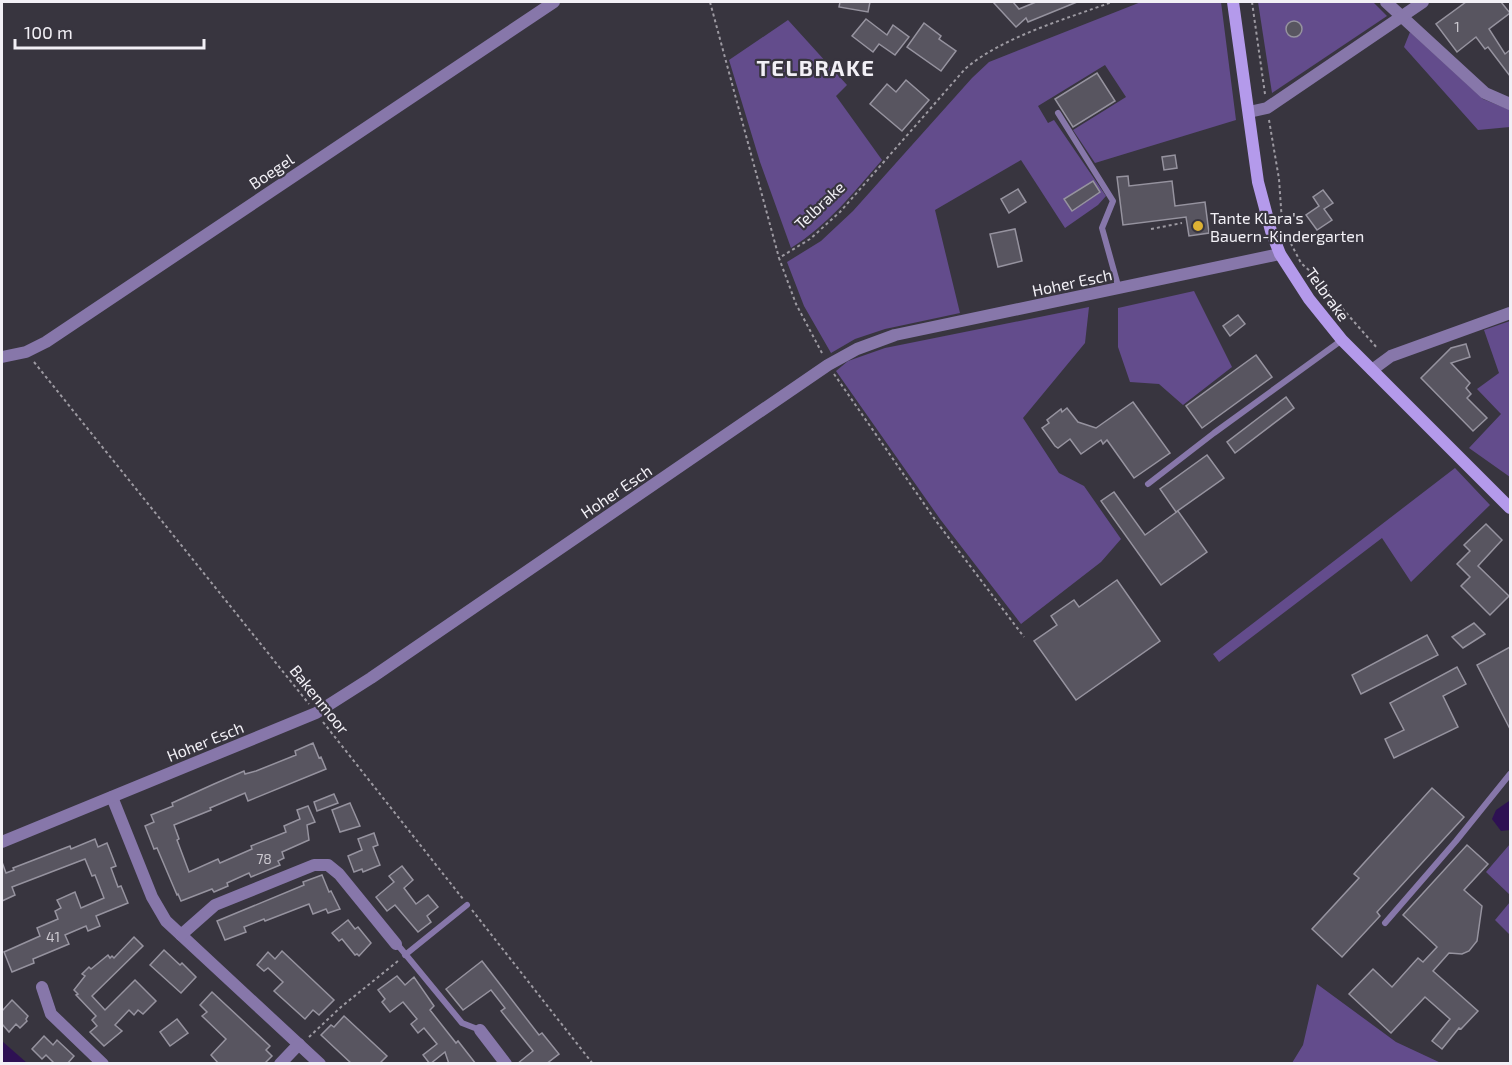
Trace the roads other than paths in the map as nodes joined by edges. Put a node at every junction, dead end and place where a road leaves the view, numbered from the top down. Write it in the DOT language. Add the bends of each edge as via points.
graph roads {
  1 [pos="554,2"];
  2 [pos="1233,2"];
  3 [pos="1386,2"];
  4 [pos="1423,2"];
  5 [pos="1401,16"];
  6 [pos="1510,104"];
  7 [pos="1248,112"];
  8 [pos="1058,113"];
  9 [pos="1280,254"];
  10 [pos="1119,289"];
  11 [pos="1510,314"];
  12 [pos="1342,340"];
  13 [pos="2,357"];
  14 [pos="1372,370"];
  15 [pos="1148,484"];
  16 [pos="1510,508"];
  17 [pos="1510,774"];
  18 [pos="112,797"];
  19 [pos="2,843"];
  20 [pos="467,905"];
  21 [pos="1385,923"];
  22 [pos="181,935"];
  23 [pos="396,944"];
  24 [pos="405,955"];
  25 [pos="42,987"];
  26 [pos="480,1030"];
  27 [pos="299,1044"];
  28 [pos="103,1064"];
  29 [pos="280,1064"];
  30 [pos="321,1064"];
  31 [pos="506,1064"];
  1 -- 13 [label="street, Boegel" via="46,342 26,352"];
  2 -- 7 [label="street, Telbrake"];
  3 -- 5 [label="street"];
  4 -- 5 [label="street"];
  5 -- 6 [label="street" via="1485,93"];
  5 -- 7 [label="street" via="1267,108"];
  7 -- 9 [label="street, Telbrake" via="1258,182"];
  8 -- 10 [label="lane" via="1113,201 1102,228"];
  9 -- 10 [label="street, Hoher Esch"];
  9 -- 12 [label="street, Telbrake"];
  10 -- 18 [label="street, Hoher Esch" via="895,335 857,349 316,713"];
  11 -- 14 [label="street" via="1391,356"];
  12 -- 14 [label="street, Telbrake"];
  12 -- 15 [label="lane"];
  14 -- 16 [label="street, Telbrake"];
  17 -- 21 [label="lane"];
  18 -- 19 [label="street, Hoher Esch"];
  18 -- 22 [label="street" via="159,910"];
  20 -- 24 [label="lane"];
  22 -- 23 [label="street" via="215,905 314,865 328,864"];
  22 -- 27 [label="street"];
  23 -- 24 [label="lane"];
  24 -- 26 [label="lane" via="462,1023"];
  25 -- 28 [label="street" via="51,1014"];
  26 -- 31 [label="street"];
  27 -- 29 [label="street"];
  27 -- 30 [label="street"];
}
